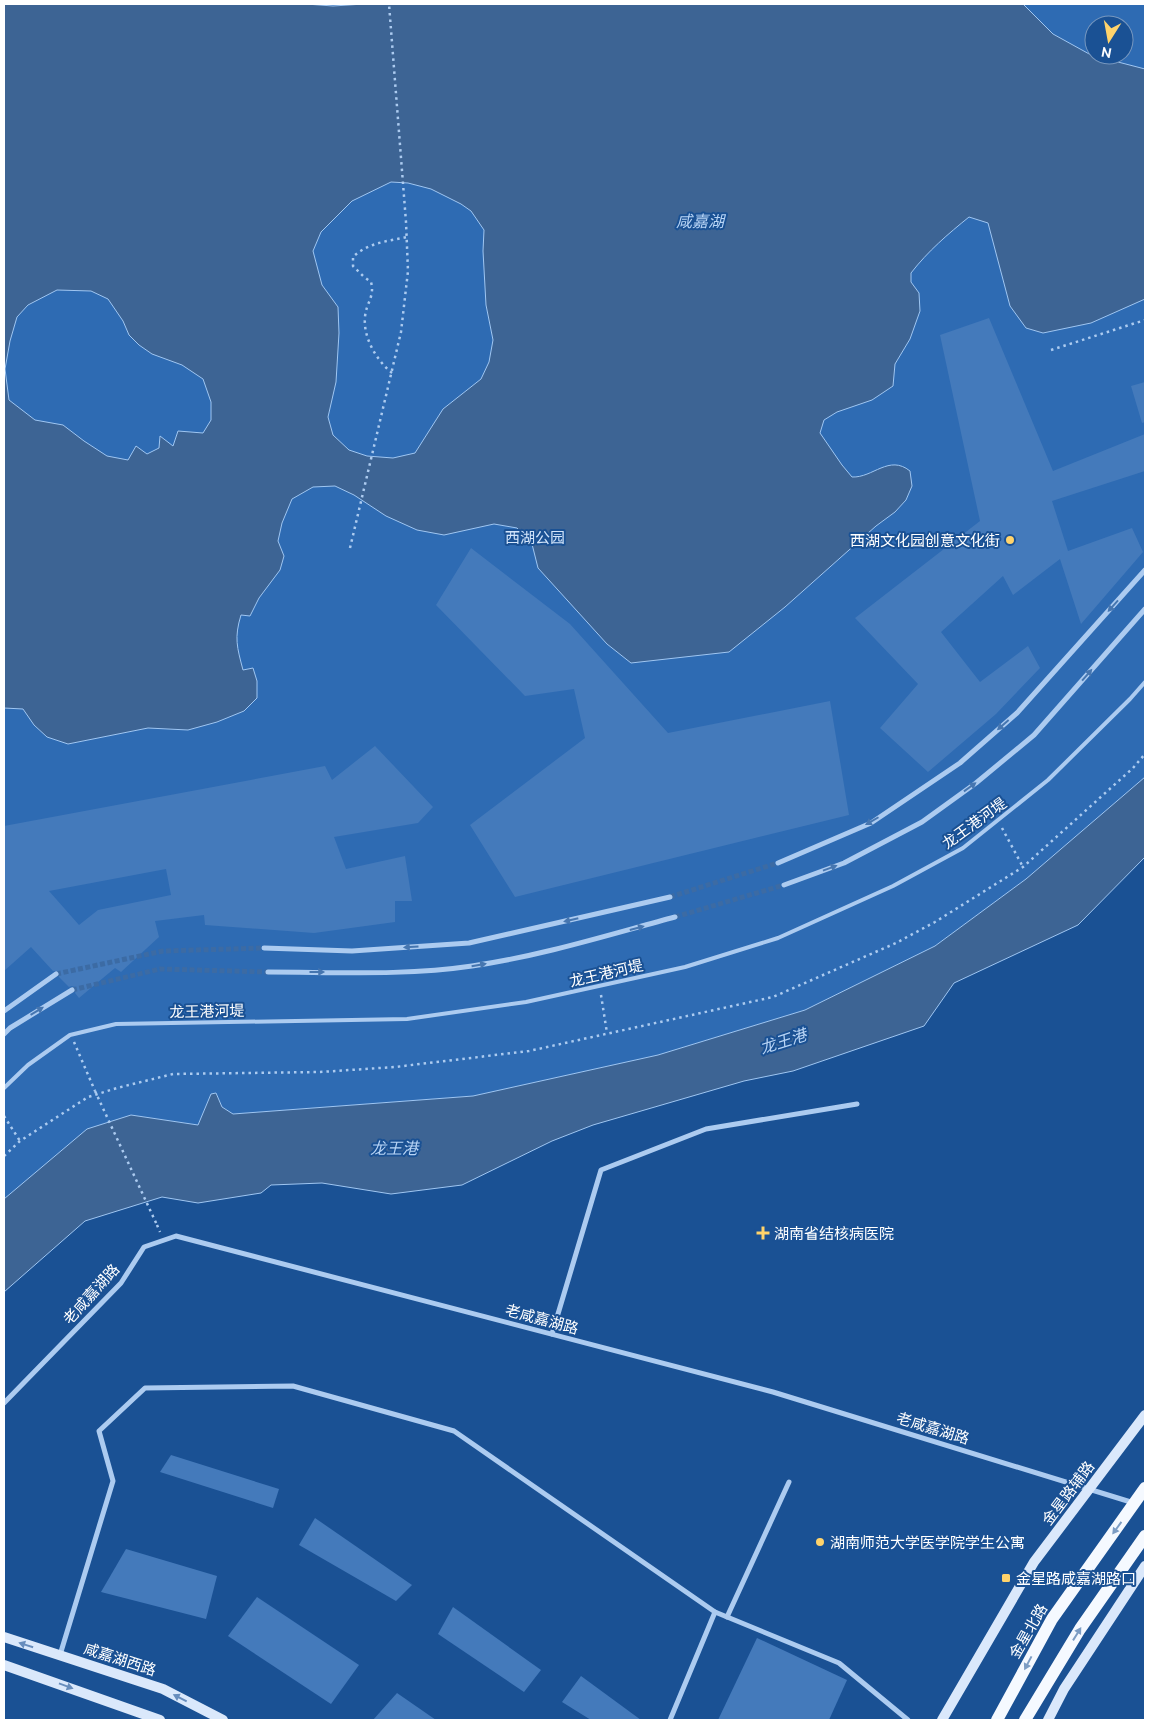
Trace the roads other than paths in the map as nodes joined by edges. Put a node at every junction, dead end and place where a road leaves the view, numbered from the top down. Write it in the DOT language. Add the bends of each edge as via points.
graph roads {
  1 [pos="1145,570"];
  2 [pos="1145,608"];
  3 [pos="1145,682"];
  4 [pos="778,863"];
  5 [pos="784,885"];
  6 [pos="670,898"];
  7 [pos="675,917"];
  8 [pos="264,948"];
  9 [pos="268,972"];
  10 [pos="56,974"];
  11 [pos="72,990"];
  12 [pos="4,1010"];
  13 [pos="4,1034"];
  14 [pos="4,1088"];
  15 [pos="857,1104"];
  16 [pos="552,1334"];
  17 [pos="4,1404"];
  18 [pos="1145,1415"];
  19 [pos="789,1482"];
  20 [pos="1145,1488"];
  21 [pos="1135,1503"];
  22 [pos="1145,1536"];
  23 [pos="1145,1566"];
  24 [pos="715,1612"];
  25 [pos="727,1617"];
  26 [pos="4,1637"];
  27 [pos="60,1655"];
  28 [pos="4,1665"];
  29 [pos="160,1720"];
  30 [pos="223,1720"];
  31 [pos="670,1720"];
  32 [pos="908,1720"];
  33 [pos="942,1720"];
  34 [pos="997,1720"];
  35 [pos="1025,1720"];
  36 [pos="1048,1720"];
  1 -- 4 [label="street, one-way" via="1016,713 960,763 871,823"];
  5 -- 2 [label="street, one-way" via="844,863 914,826 976,783 1034,735"];
  3 -- 14 [label="lane, 龙王港河堤" via="1048,780 963,848 893,886 778,938 685,967 526,1002 407,1019 116,1024 70,1035 28,1065"];
  6 -- 8 [label="street, one-way" via="469,943 352,951"];
  9 -- 7 [label="street, one-way" via="392,972 471,966 535,955"];
  10 -- 12 [label="street"];
  13 -- 11 [label="street, one-way"];
  15 -- 16 [label="street" via="706,1129 600,1170"];
  16 -- 17 [label="street, 老咸嘉湖路" via="176,1236 144,1247 121,1283"];
  16 -- 21 [label="street, 老咸嘉湖路" via="773,1392"];
  18 -- 33 [label="street, 金星路辅路" via="1034,1562"];
  19 -- 25 [label="street"];
  20 -- 21 [label="main road, 金星北路"];
  21 -- 34 [label="main road, 金星北路, one-way" via="1052,1619"];
  35 -- 22 [label="main road, one-way" via="1080,1629"];
  23 -- 36 [label="street" via="1064,1689"];
  24 -- 25 [label="street"];
  24 -- 27 [label="street" via="454,1431 293,1386 145,1388 99,1431 113,1481"];
  24 -- 31 [label="street"];
  25 -- 32 [label="street" via="839,1663"];
  27 -- 26 [label="street, 咸嘉湖西路, one-way"];
  30 -- 27 [label="street, 咸嘉湖西路, one-way" via="163,1689"];
  28 -- 29 [label="street, one-way"];
}
